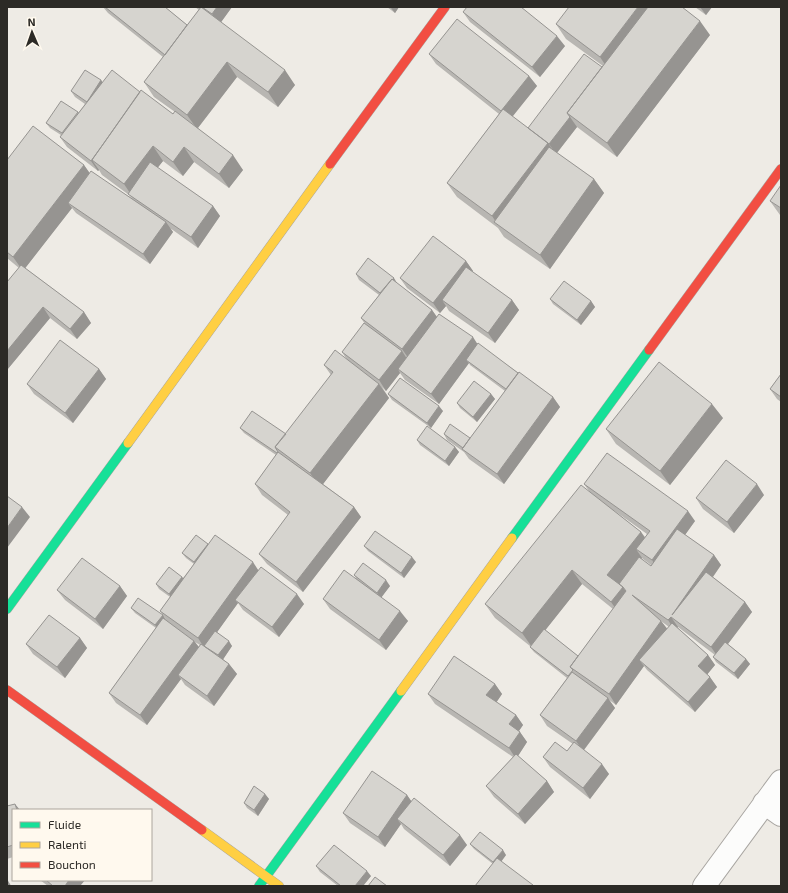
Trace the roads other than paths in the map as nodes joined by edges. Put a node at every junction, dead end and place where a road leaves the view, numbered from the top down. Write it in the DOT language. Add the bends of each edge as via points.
graph roads {
  1 [pos="445,7"];
  2 [pos="781,169"];
  3 [pos="7,609"];
  4 [pos="7,690"];
  5 [pos="781,781"];
  6 [pos="773,809"];
  7 [pos="266,876"];
  8 [pos="259,886"];
  9 [pos="279,886"];
  10 [pos="704,886"];
  1 -- 3 [label="street"];
  2 -- 7 [label="street"];
  4 -- 7 [label="street"];
  5 -- 6 [label="street"];
  6 -- 10 [label="street"];
  7 -- 8 [label="street"];
  7 -- 9 [label="street"];
}
